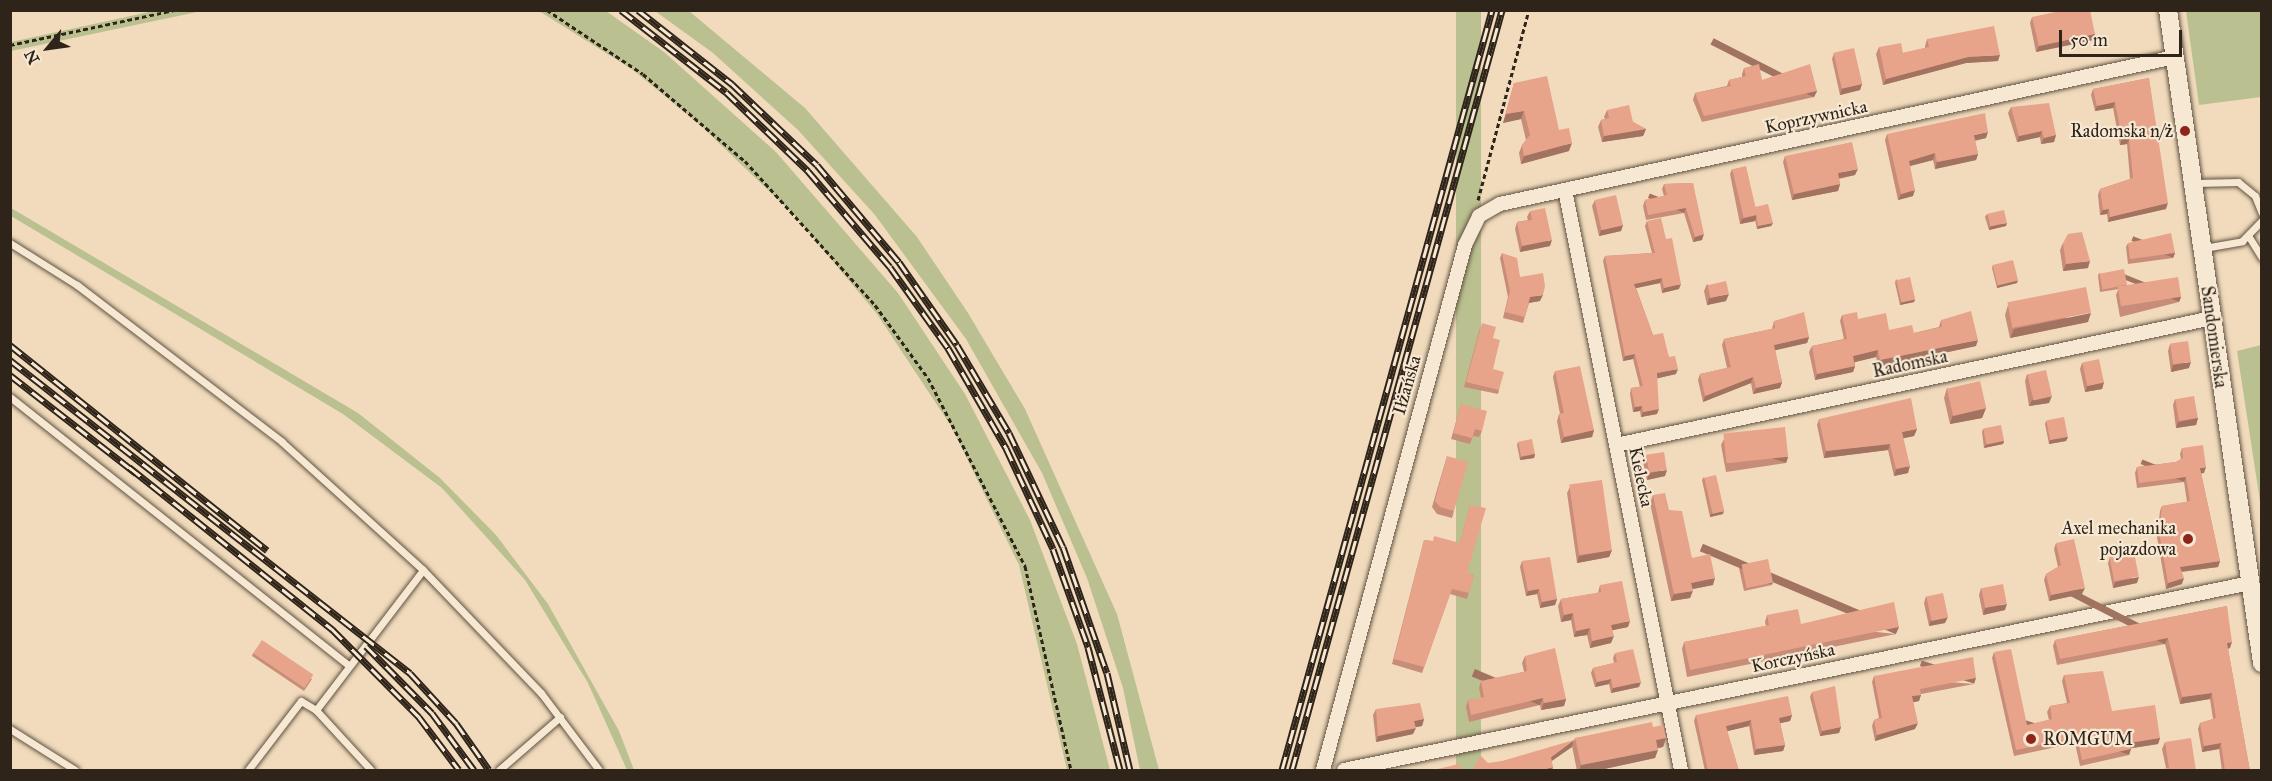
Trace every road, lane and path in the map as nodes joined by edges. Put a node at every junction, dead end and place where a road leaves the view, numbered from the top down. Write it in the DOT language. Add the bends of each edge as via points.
graph roads {
  1 [pos="175,10"];
  2 [pos="547,10"];
  3 [pos="1529,10"];
  4 [pos="2168,10"];
  5 [pos="10,45"];
  6 [pos="2175,57"];
  7 [pos="2192,183"];
  8 [pos="1565,190"];
  9 [pos="2262,213"];
  10 [pos="2262,220"];
  11 [pos="1472,224"];
  12 [pos="2249,237"];
  13 [pos="10,243"];
  14 [pos="2202,249"];
  15 [pos="2262,258"];
  16 [pos="2212,318"];
  17 [pos="10,397"];
  18 [pos="1616,445"];
  19 [pos="423,570"];
  20 [pos="2250,583"];
  21 [pos="2262,663"];
  22 [pos="347,664"];
  23 [pos="1668,703"];
  24 [pos="316,710"];
  25 [pos="560,717"];
  26 [pos="10,729"];
  27 [pos="75,771"];
  28 [pos="248,771"];
  29 [pos="371,771"];
  30 [pos="499,771"];
  31 [pos="598,771"];
  32 [pos="1071,771"];
  33 [pos="1323,771"];
  34 [pos="1344,771"];
  35 [pos="1681,771"];
  1 -- 5 [label="path"];
  2 -- 32 [label="path" via="643,74 752,168 875,305 928,378 1024,567"];
  3 -- 11 [label="path"];
  4 -- 6 [label="street, Sandomierska"];
  6 -- 7 [label="street, Sandomierska"];
  6 -- 8 [label="street, Koprzywnicka"];
  7 -- 9 [label="lane" via="2238,182 2255,196"];
  7 -- 14 [label="street, Sandomierska"];
  8 -- 11 [label="street, Koprzywnicka" via="1500,204"];
  8 -- 18 [label="street, Kielecka"];
  10 -- 12 [label="lane"];
  11 -- 33 [label="street, Iłżańska"];
  12 -- 14 [label="lane"];
  12 -- 15 [label="lane"];
  13 -- 19 [label="lane" via="193,370"];
  14 -- 16 [label="street, Sandomierska"];
  16 -- 18 [label="street, Radomska"];
  16 -- 20 [label="street, Sandomierska"];
  17 -- 22 [label="lane"];
  18 -- 23 [label="street, Kielecka"];
  19 -- 22 [label="lane"];
  19 -- 25 [label="lane"];
  20 -- 21 [label="street, Sandomierska"];
  20 -- 23 [label="street, Korczyńska"];
  22 -- 24 [label="lane"];
  23 -- 34 [label="street, Korczyńska"];
  23 -- 35 [label="street, Kielecka"];
  24 -- 28 [label="lane" via="301,701"];
  24 -- 29 [label="lane"];
  25 -- 30 [label="lane"];
  25 -- 31 [label="lane"];
  26 -- 27 [label="lane"];
}
